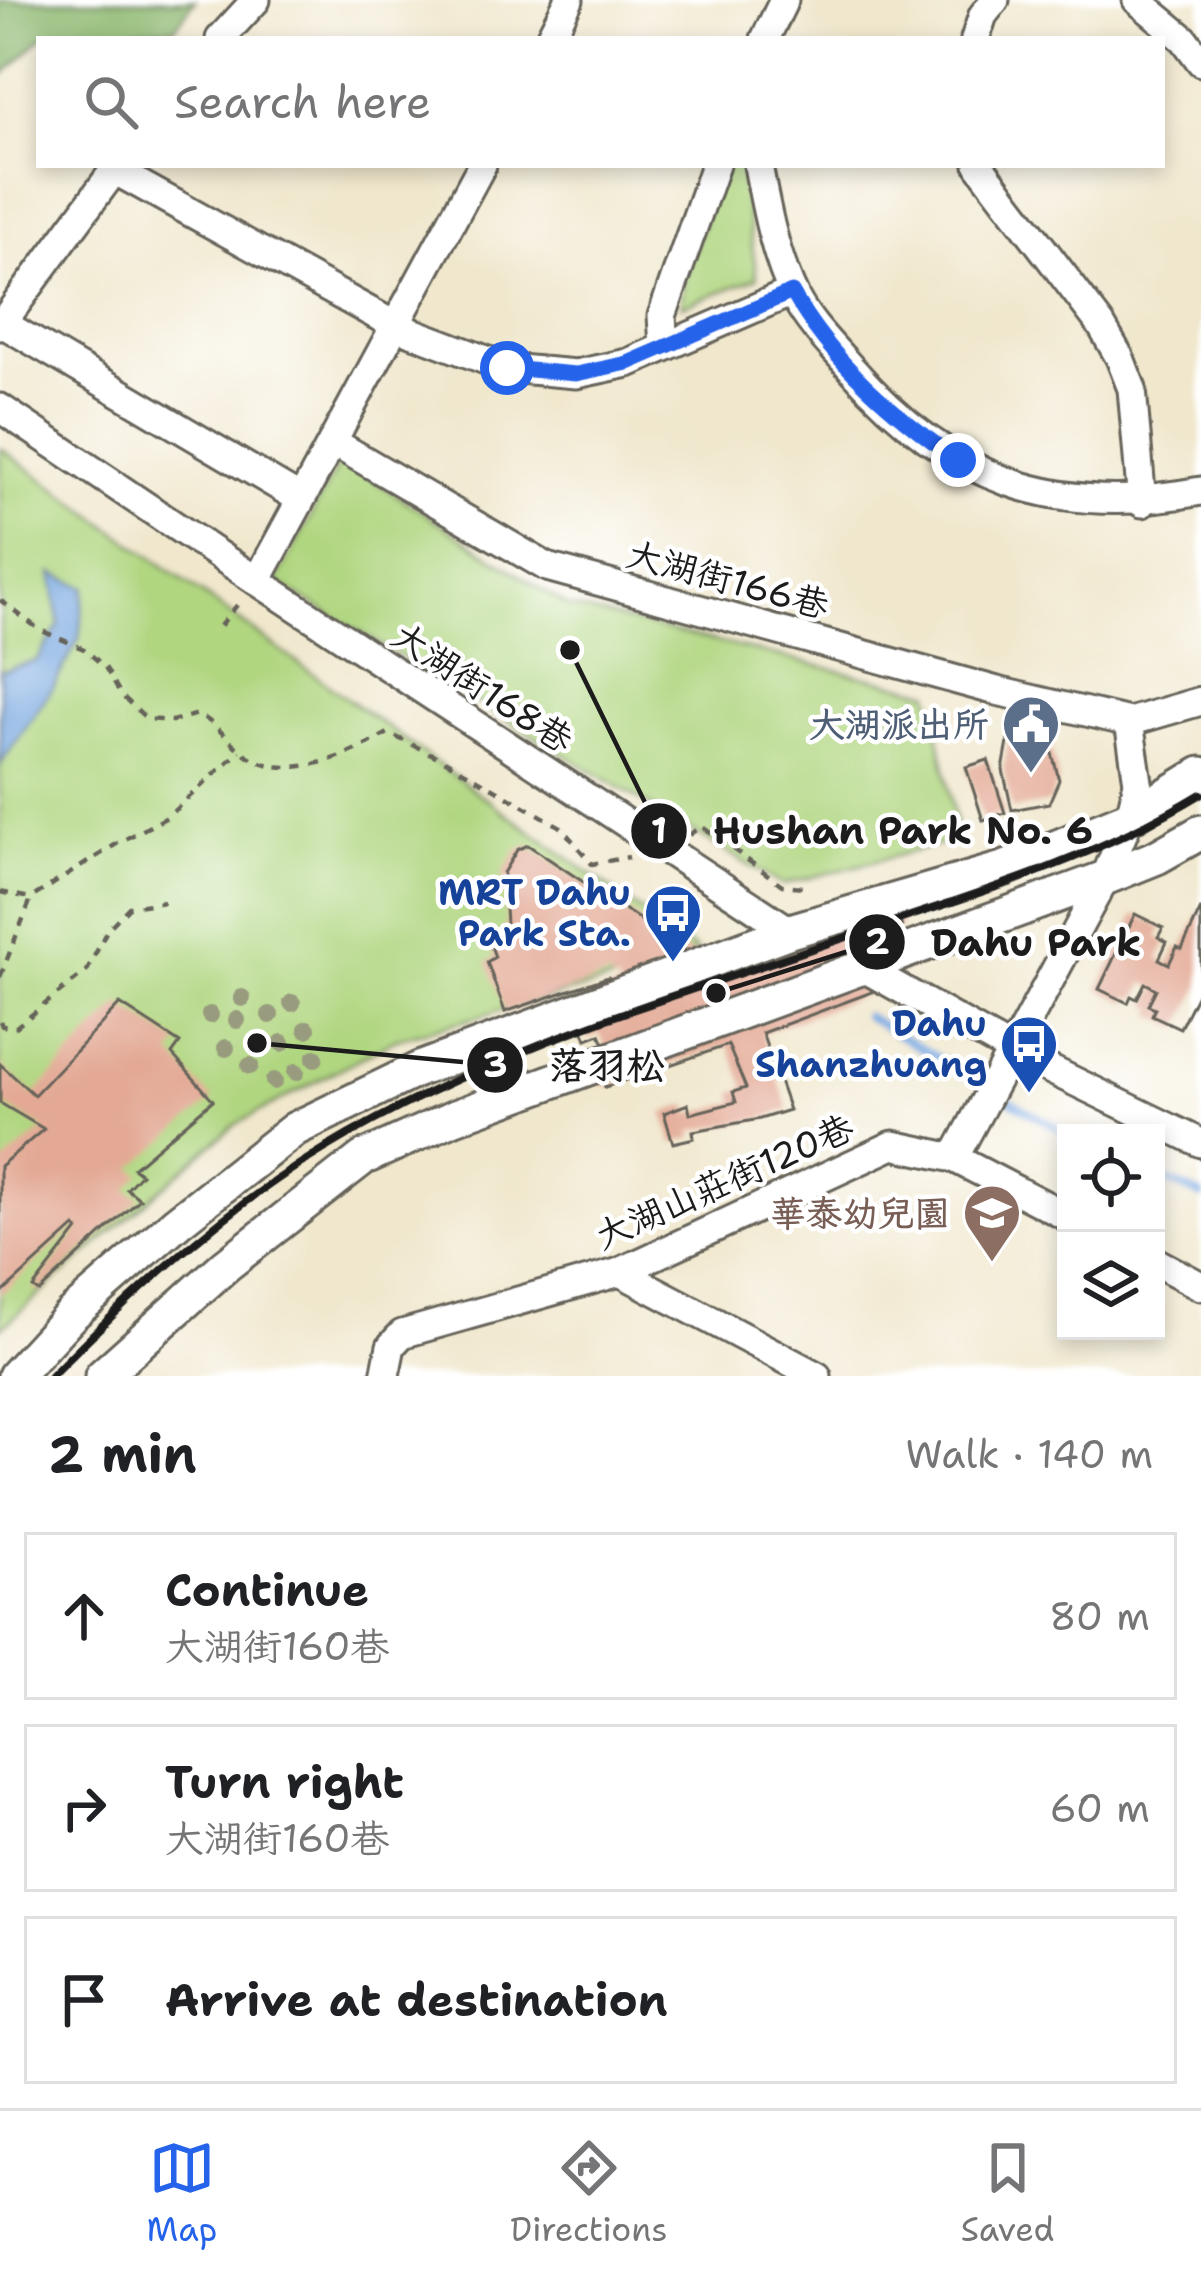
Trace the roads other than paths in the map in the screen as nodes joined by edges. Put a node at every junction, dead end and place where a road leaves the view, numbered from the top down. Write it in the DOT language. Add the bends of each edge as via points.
graph roads {
  1 [pos="256,0"];
  2 [pos="569,0"];
  3 [pos="784,0"];
  4 [pos="995,0"];
  5 [pos="1137,0"];
  6 [pos="223,36"];
  7 [pos="551,36"];
  8 [pos="766,36"];
  9 [pos="976,36"];
  10 [pos="1201,62"];
  11 [pos="115,168"];
  12 [pos="118,168"];
  13 [pos="480,168"];
  14 [pos="714,168"];
  15 [pos="759,168"];
  16 [pos="981,168"];
  17 [pos="792,292"];
  18 [pos="1,324"];
  19 [pos="396,326"];
  20 [pos="664,346"];
  21 [pos="0,409"];
  22 [pos="333,442"];
  23 [pos="1201,491"];
  24 [pos="299,498"];
  25 [pos="1142,502"];
  26 [pos="257,581"];
  27 [pos="1201,701"];
  28 [pos="1129,722"];
  29 [pos="1201,774"];
  30 [pos="1130,817"];
  31 [pos="1201,832"];
  32 [pos="1105,878"];
  33 [pos="790,931"];
  34 [pos="862,968"];
  35 [pos="1012,1051"];
  36 [pos="1201,1143"];
  37 [pos="954,1158"];
  38 [pos="1057,1211"];
  39 [pos="1165,1267"];
  40 [pos="620,1272"];
  41 [pos="1201,1286"];
  42 [pos="15,1376"];
  43 [pos="102,1376"];
  44 [pos="385,1376"];
  45 [pos="818,1376"];
  1 -- 6 [label="street"];
  2 -- 7 [label="street"];
  3 -- 8 [label="street"];
  4 -- 9 [label="street"];
  5 -- 10 [label="street"];
  11 -- 18 [label="street"];
  12 -- 19 [label="street"];
  13 -- 19 [label="street"];
  14 -- 20 [label="street" via="662,316"];
  15 -- 17 [label="street"];
  16 -- 25 [label="street" via="1120,358 1132,389"];
  17 -- 20 [label="street"];
  17 -- 25 [label="street" via="891,413 958,460 1017,486"];
  18 -- 24 [label="street"];
  19 -- 20 [label="street" via="507,368 576,374"];
  19 -- 22 [label="street"];
  21 -- 26 [label="street, 大湖街168巷"];
  22 -- 24 [label="street"];
  22 -- 28 [label="street, 大湖街166巷" via="547,567"];
  23 -- 25 [label="street"];
  24 -- 26 [label="street"];
  26 -- 33 [label="street, 大湖街168巷"];
  27 -- 28 [label="street"];
  28 -- 30 [label="street" via="1138,782"];
  29 -- 30 [label="main road"];
  30 -- 32 [label="street"];
  30 -- 33 [label="main road" via="1006,868"];
  31 -- 32 [label="main road"];
  32 -- 34 [label="main road"];
  32 -- 35 [label="street"];
  33 -- 42 [label="main road" via="419,1069 295,1129 106,1284"];
  34 -- 35 [label="street"];
  34 -- 43 [label="main road" via="455,1117 363,1159 226,1265"];
  35 -- 36 [label="street"];
  35 -- 37 [label="street"];
  37 -- 38 [label="street, 大湖山莊街120巷"];
  37 -- 40 [label="street, 大湖山莊街120巷" via="893,1145"];
  39 -- 41 [label="street"];
  40 -- 44 [label="street, 大湖山莊街120巷" via="402,1334"];
  40 -- 45 [label="street"];
}
